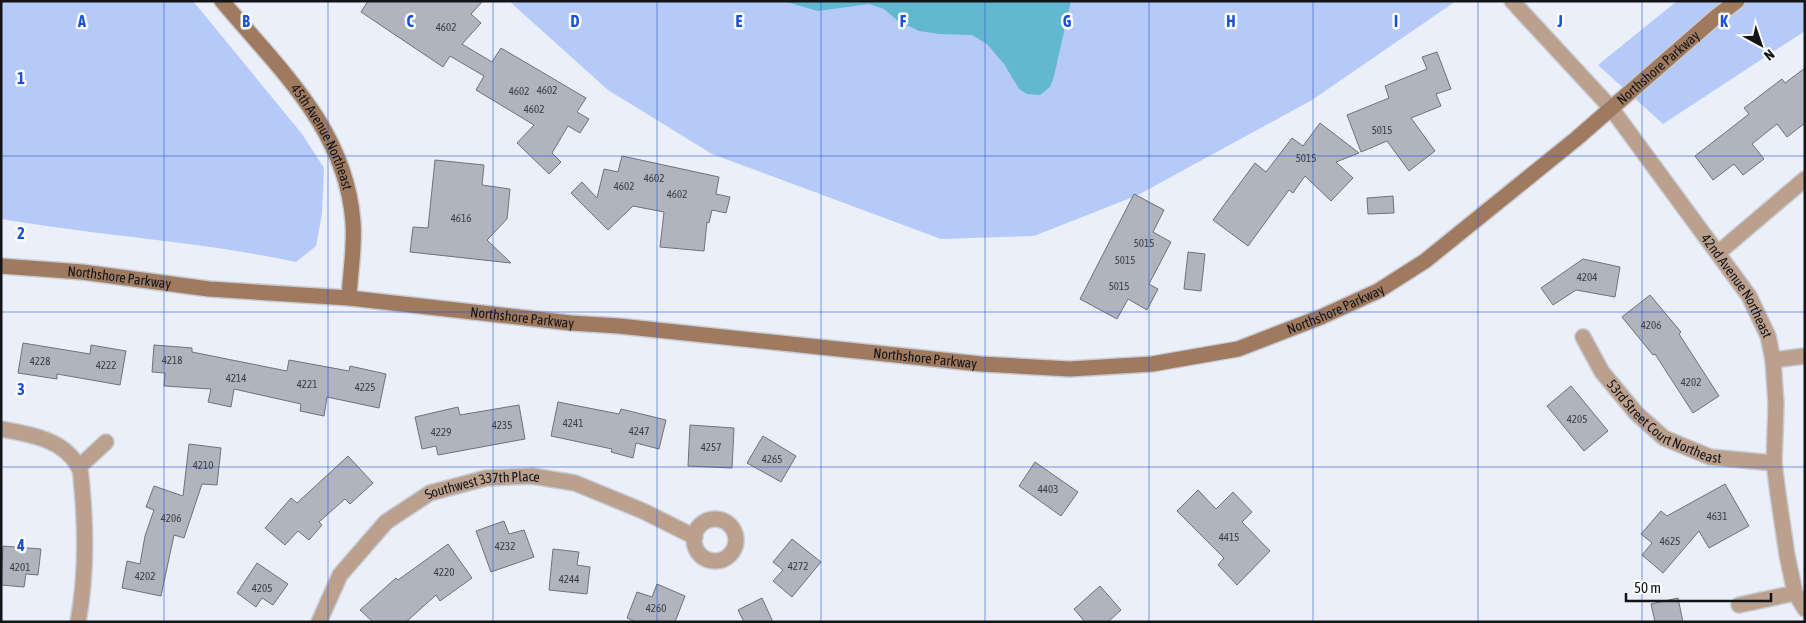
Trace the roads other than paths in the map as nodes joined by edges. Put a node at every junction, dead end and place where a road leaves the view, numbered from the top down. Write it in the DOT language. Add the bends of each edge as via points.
graph roads {
  1 [pos="222,1"];
  2 [pos="1512,1"];
  3 [pos="1737,1"];
  4 [pos="1611,108"];
  5 [pos="1805,179"];
  6 [pos="1718,253"];
  7 [pos="1,266"];
  8 [pos="349,298"];
  9 [pos="1583,337"];
  10 [pos="1805,356"];
  11 [pos="1773,360"];
  12 [pos="1,429"];
  13 [pos="106,442"];
  14 [pos="1774,463"];
  15 [pos="79,467"];
  16 [pos="695,537"];
  17 [pos="1795,593"];
  18 [pos="1739,605"];
  19 [pos="1805,610"];
  20 [pos="78,622"];
  21 [pos="319,622"];
  1 -- 8 [label="street, 45th Avenue Northeast" via="313,110 336,151 350,196 353,224"];
  2 -- 4 [label="street, 42nd Avenue Northeast"];
  3 -- 4 [label="street, Northshore Parkway"];
  4 -- 6 [label="street, 42nd Avenue Northeast"];
  4 -- 8 [label="street, Northshore Parkway" via="1484,215 1425,261 1378,291 1238,349 1152,364 1070,369 980,364"];
  5 -- 6 [label="street"];
  6 -- 11 [label="street, 42nd Avenue Northeast" via="1749,296 1768,336"];
  7 -- 8 [label="street, Northshore Parkway" via="82,272 208,289"];
  9 -- 14 [label="street, 53rd Street Court Northeast" via="1602,372 1636,413 1664,438 1710,456"];
  10 -- 11 [label="street"];
  11 -- 14 [label="street, 42nd Avenue Northeast" via="1776,404"];
  12 -- 15 [label="street" via="26,433 54,443 67,452"];
  13 -- 15 [label="street"];
  14 -- 17 [label="street, 42nd Avenue Northeast" via="1786,555"];
  15 -- 20 [label="street" via="84,535 83,596"];
  16 -- 21 [label="street, Southwest 337th Place" via="642,510 575,483 532,476 486,478 430,493 386,522 340,575"];
  17 -- 18 [label="street"];
  17 -- 19 [label="street, 42nd Avenue Northeast"];
}
